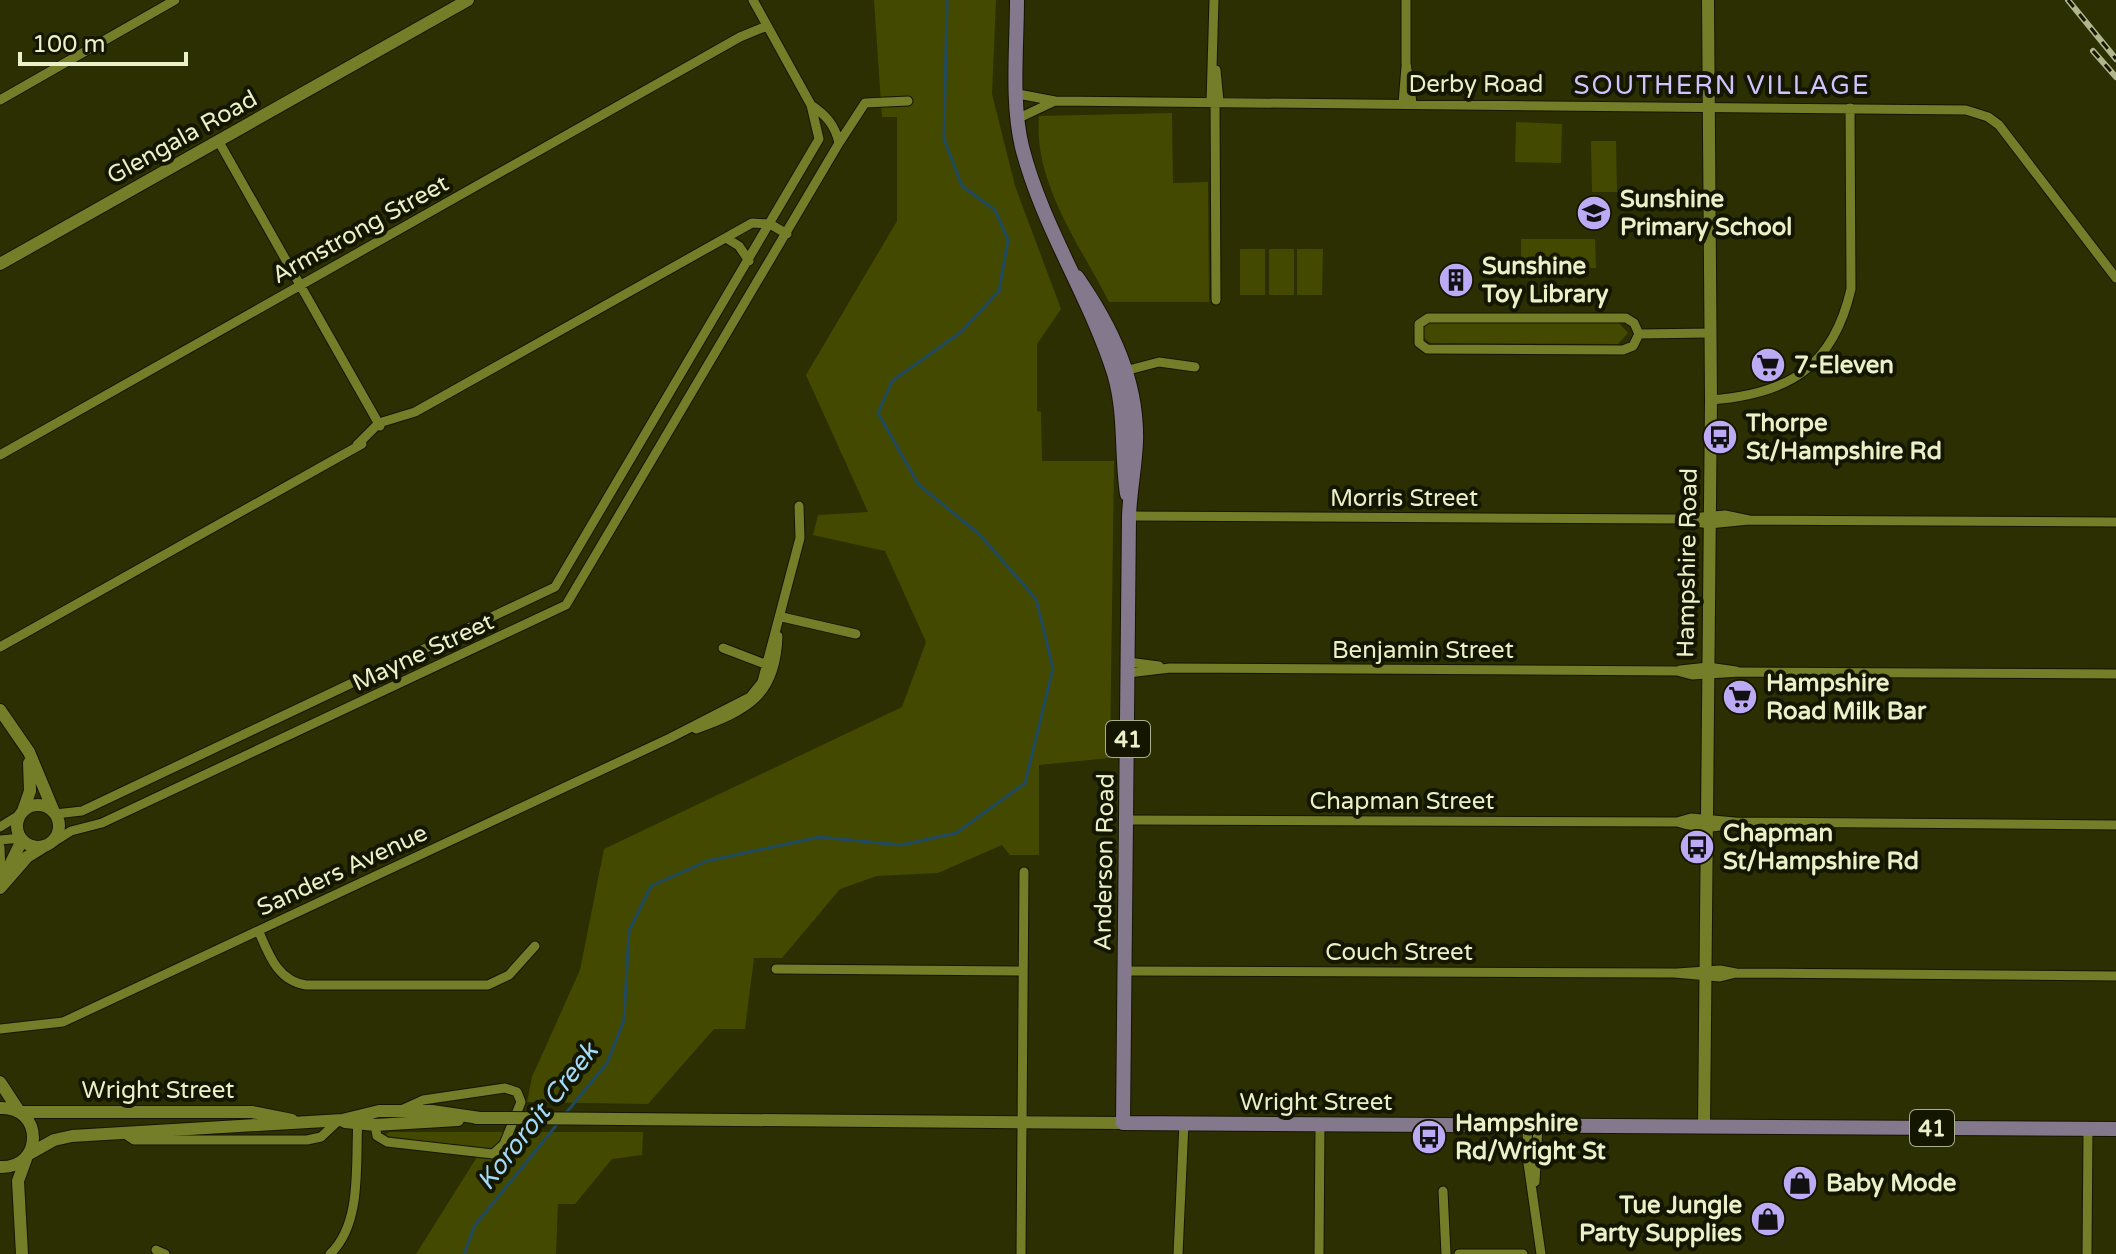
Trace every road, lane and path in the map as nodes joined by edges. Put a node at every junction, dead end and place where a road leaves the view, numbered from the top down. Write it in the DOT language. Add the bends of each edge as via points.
graph roads {
  1 [pos="175,0"];
  2 [pos="468,0"];
  3 [pos="753,0"];
  4 [pos="1017,0"];
  5 [pos="1214,0"];
  6 [pos="1406,0"];
  7 [pos="1708,0"];
  8 [pos="765,22"];
  9 [pos="1018,94"];
  10 [pos="0,100"];
  11 [pos="908,101"];
  12 [pos="1055,101"];
  13 [pos="1215,102"];
  14 [pos="1407,103"];
  15 [pos="811,105"];
  16 [pos="1708,106"];
  17 [pos="1850,108"];
  18 [pos="1019,118"];
  19 [pos="219,142"];
  20 [pos="839,143"];
  21 [pos="804,168"];
  22 [pos="820,177"];
  23 [pos="770,224"];
  24 [pos="787,234"];
  25 [pos="726,238"];
  26 [pos="749,261"];
  27 [pos="0,264"];
  28 [pos="2116,278"];
  29 [pos="300,285"];
  30 [pos="1216,300"];
  31 [pos="1709,333"];
  32 [pos="1639,334"];
  33 [pos="687,362"];
  34 [pos="1195,367"];
  35 [pos="1120,372"];
  36 [pos="704,374"];
  37 [pos="1711,400"];
  38 [pos="380,426"];
  39 [pos="0,455"];
  40 [pos="799,506"];
  41 [pos="1129,511"];
  42 [pos="1710,520"];
  43 [pos="2116,522"];
  44 [pos="782,617"];
  45 [pos="856,634"];
  46 [pos="2,646"];
  47 [pos="723,648"];
  48 [pos="770,666"];
  49 [pos="1128,668"];
  50 [pos="1708,671"];
  51 [pos="2116,674"];
  52 [pos="0,710"];
  53 [pos="29,752"];
  54 [pos="22,813"];
  55 [pos="55,813"];
  56 [pos="1126,820"];
  57 [pos="1707,822"];
  58 [pos="2116,825"];
  59 [pos="0,827"];
  60 [pos="21,839"];
  61 [pos="0,840"];
  62 [pos="47,845"];
  63 [pos="0,847"];
  64 [pos="1024,872"];
  65 [pos="0,886"];
  66 [pos="259,932"];
  67 [pos="535,946"];
  68 [pos="776,969"];
  69 [pos="1023,971"];
  70 [pos="1125,971"];
  71 [pos="1705,973"];
  72 [pos="2116,976"];
  73 [pos="0,1026"];
  74 [pos="0,1082"];
  75 [pos="0,1108"];
  76 [pos="398,1111"];
  77 [pos="20,1112"];
  78 [pos="480,1118"];
  79 [pos="341,1120"];
  80 [pos="295,1121"];
  81 [pos="358,1121"];
  82 [pos="1021,1122"];
  83 [pos="1123,1123"];
  84 [pos="1184,1123"];
  85 [pos="375,1125"];
  86 [pos="1320,1125"];
  87 [pos="1532,1126"];
  88 [pos="1704,1127"];
  89 [pos="2088,1129"];
  90 [pos="2116,1129"];
  91 [pos="122,1132"];
  92 [pos="354,1151"];
  93 [pos="28,1155"];
  94 [pos="0,1167"];
  95 [pos="1443,1191"];
  96 [pos="1541,1251"];
  97 [pos="1473,1252"];
  98 [pos="1444,1253"];
  99 [pos="1520,1253"];
  100 [pos="22,1254"];
  101 [pos="330,1254"];
  102 [pos="1021,1254"];
  103 [pos="1178,1254"];
  104 [pos="1319,1254"];
  105 [pos="1459,1254"];
  106 [pos="2087,1254"];
  1 -- 10 [label="street"];
  2 -- 19 [label="street, Glengala Road"];
  3 -- 8 [label="street"];
  4 -- 9 [label="main road, Anderson Road / 41"];
  5 -- 13 [label="street"];
  6 -- 14 [label="street"];
  7 -- 16 [label="street, Hampshire Road"];
  8 -- 15 [label="street"];
  8 -- 29 [label="street, Armstrong Street"];
  9 -- 12 [label="street, Derby Road"];
  9 -- 18 [label="main road, Anderson Road / 41"];
  11 -- 20 [label="street, Mayne Street" via="865,103"];
  12 -- 13 [label="street, Derby Road"];
  12 -- 18 [label="street, Derby Road"];
  13 -- 14 [label="street, Derby Road"];
  13 -- 30 [label="street"];
  14 -- 16 [label="street, Derby Road"];
  15 -- 20 [label="street" via="824,114"];
  15 -- 21 [label="street, Mayne Street" via="819,139"];
  16 -- 17 [label="street, Derby Road"];
  16 -- 31 [label="street, Hampshire Road"];
  17 -- 28 [label="street, Derby Road" via="1944,109 1979,113 1999,125"];
  17 -- 37 [label="street" via="1851,289 1835,337 1813,365 1787,382 1747,396"];
  18 -- 35 [label="main road, Anderson Road / 41" via="1031,178"];
  19 -- 27 [label="street, Glengala Road"];
  19 -- 29 [label="street"];
  20 -- 22 [label="street, Mayne Street"];
  21 -- 22 [label="street"];
  21 -- 23 [label="street, Mayne Street"];
  22 -- 24 [label="street, Mayne Street"];
  23 -- 24 [label="street"];
  23 -- 25 [label="street" via="752,223"];
  23 -- 26 [label="street, Mayne Street"];
  24 -- 36 [label="street, Mayne Street"];
  25 -- 26 [label="street"];
  25 -- 38 [label="street" via="398,424"];
  26 -- 33 [label="street, Mayne Street"];
  29 -- 38 [label="street"];
  29 -- 39 [label="street, Armstrong Street"];
  31 -- 32 [label="street"];
  31 -- 37 [label="street, Hampshire Road"];
  32 -- 32 [label="street" via="1633,346 1623,350 1427,349 1419,343 1419,324 1428,318 1626,318"];
  33 -- 36 [label="street"];
  33 -- 55 [label="street, Mayne Street" via="564,573 544,595 82,811"];
  34 -- 35 [label="street" via="1159,362"];
  35 -- 41 [label="main road, Anderson Road / 41" via="1137,438"];
  36 -- 62 [label="street, Mayne Street" via="566,605"];
  37 -- 42 [label="street, Hampshire Road"];
  38 -- 46 [label="street" via="371,439"];
  40 -- 44 [label="street, Sanders Avenue" via="800,538"];
  41 -- 42 [label="street, Morris Street"];
  41 -- 49 [label="main road, Anderson Road / 41"];
  42 -- 43 [label="street, Morris Street"];
  42 -- 50 [label="street, Hampshire Road"];
  44 -- 45 [label="street"];
  44 -- 48 [label="street, Sanders Avenue"];
  47 -- 48 [label="street"];
  48 -- 66 [label="street, Sanders Avenue" via="770,682 756,701"];
  49 -- 50 [label="street, Benjamin Street"];
  49 -- 56 [label="main road, Anderson Road / 41"];
  50 -- 51 [label="street, Benjamin Street"];
  50 -- 57 [label="street, Hampshire Road"];
  52 -- 53 [label="street"];
  53 -- 54 [label="street" via="30,791"];
  53 -- 55 [label="street"];
  54 -- 55 [label="street" via="38,805"];
  54 -- 59 [label="street"];
  54 -- 60 [label="street" via="17,826"];
  55 -- 62 [label="street" via="60,827"];
  56 -- 57 [label="street, Chapman Street"];
  56 -- 70 [label="main road, Anderson Road / 41"];
  57 -- 58 [label="street, Chapman Street"];
  57 -- 71 [label="street, Hampshire Road"];
  60 -- 61 [label="street"];
  60 -- 62 [label="street" via="33,847"];
  60 -- 65 [label="street"];
  62 -- 65 [label="street" via="27,857"];
  63 -- 65 [label="street"];
  64 -- 69 [label="street"];
  66 -- 67 [label="street" via="279,971 306,985 488,985 509,975"];
  66 -- 73 [label="street, Sanders Avenue" via="63,1022"];
  68 -- 69 [label="street"];
  69 -- 82 [label="street"];
  70 -- 71 [label="street, Couch Street"];
  70 -- 83 [label="main road, Anderson Road / 41"];
  71 -- 72 [label="street, Couch Street"];
  71 -- 88 [label="street, Hampshire Road"];
  74 -- 77 [label="street"];
  75 -- 77 [label="street, Wright Street"];
  76 -- 78 [label="street, Wright Street"];
  76 -- 81 [label="street, Wright Street"];
  76 -- 85 [label="street"];
  76 -- 85 [label="street, Wright Street" via="423,1100 507,1087 521,1102 504,1144 493,1154 387,1142 377,1136"];
  77 -- 80 [label="street, Wright Street" via="252,1112"];
  77 -- 93 [label="street" via="33,1129"];
  78 -- 82 [label="street, Wright Street, bridge"];
  78 -- 85 [label="street, Wright Street"];
  79 -- 80 [label="street, Wright Street"];
  79 -- 81 [label="street, Wright Street"];
  79 -- 91 [label="street, Wright Street" via="321,1137 307,1140 133,1140"];
  79 -- 92 [label="street"];
  80 -- 91 [label="street, Wright Street"];
  81 -- 85 [label="street, Wright Street"];
  81 -- 92 [label="street"];
  82 -- 83 [label="street, Wright Street"];
  82 -- 102 [label="street"];
  83 -- 84 [label="main road, Wright Street / 41"];
  84 -- 86 [label="main road, Wright Street / 41"];
  84 -- 103 [label="street"];
  86 -- 87 [label="main road, Wright Street / 41"];
  86 -- 104 [label="street"];
  87 -- 88 [label="main road, Wright Street / 41"];
  87 -- 96 [label="street"];
  88 -- 89 [label="main road, Wright Street / 41"];
  89 -- 90 [label="main road, Wright Street / 41"];
  89 -- 106 [label="street"];
  91 -- 93 [label="street, Wright Street" via="61,1137"];
  92 -- 101 [label="street" via="353,1205 343,1238"];
  93 -- 94 [label="street, Wright Street"];
  93 -- 100 [label="street" via="18,1181"];
  95 -- 98 [label="street"];
  96 -- 99 [label="street"];
  97 -- 98 [label="street"];
  97 -- 99 [label="street"];
  97 -- 105 [label="street"];
}
